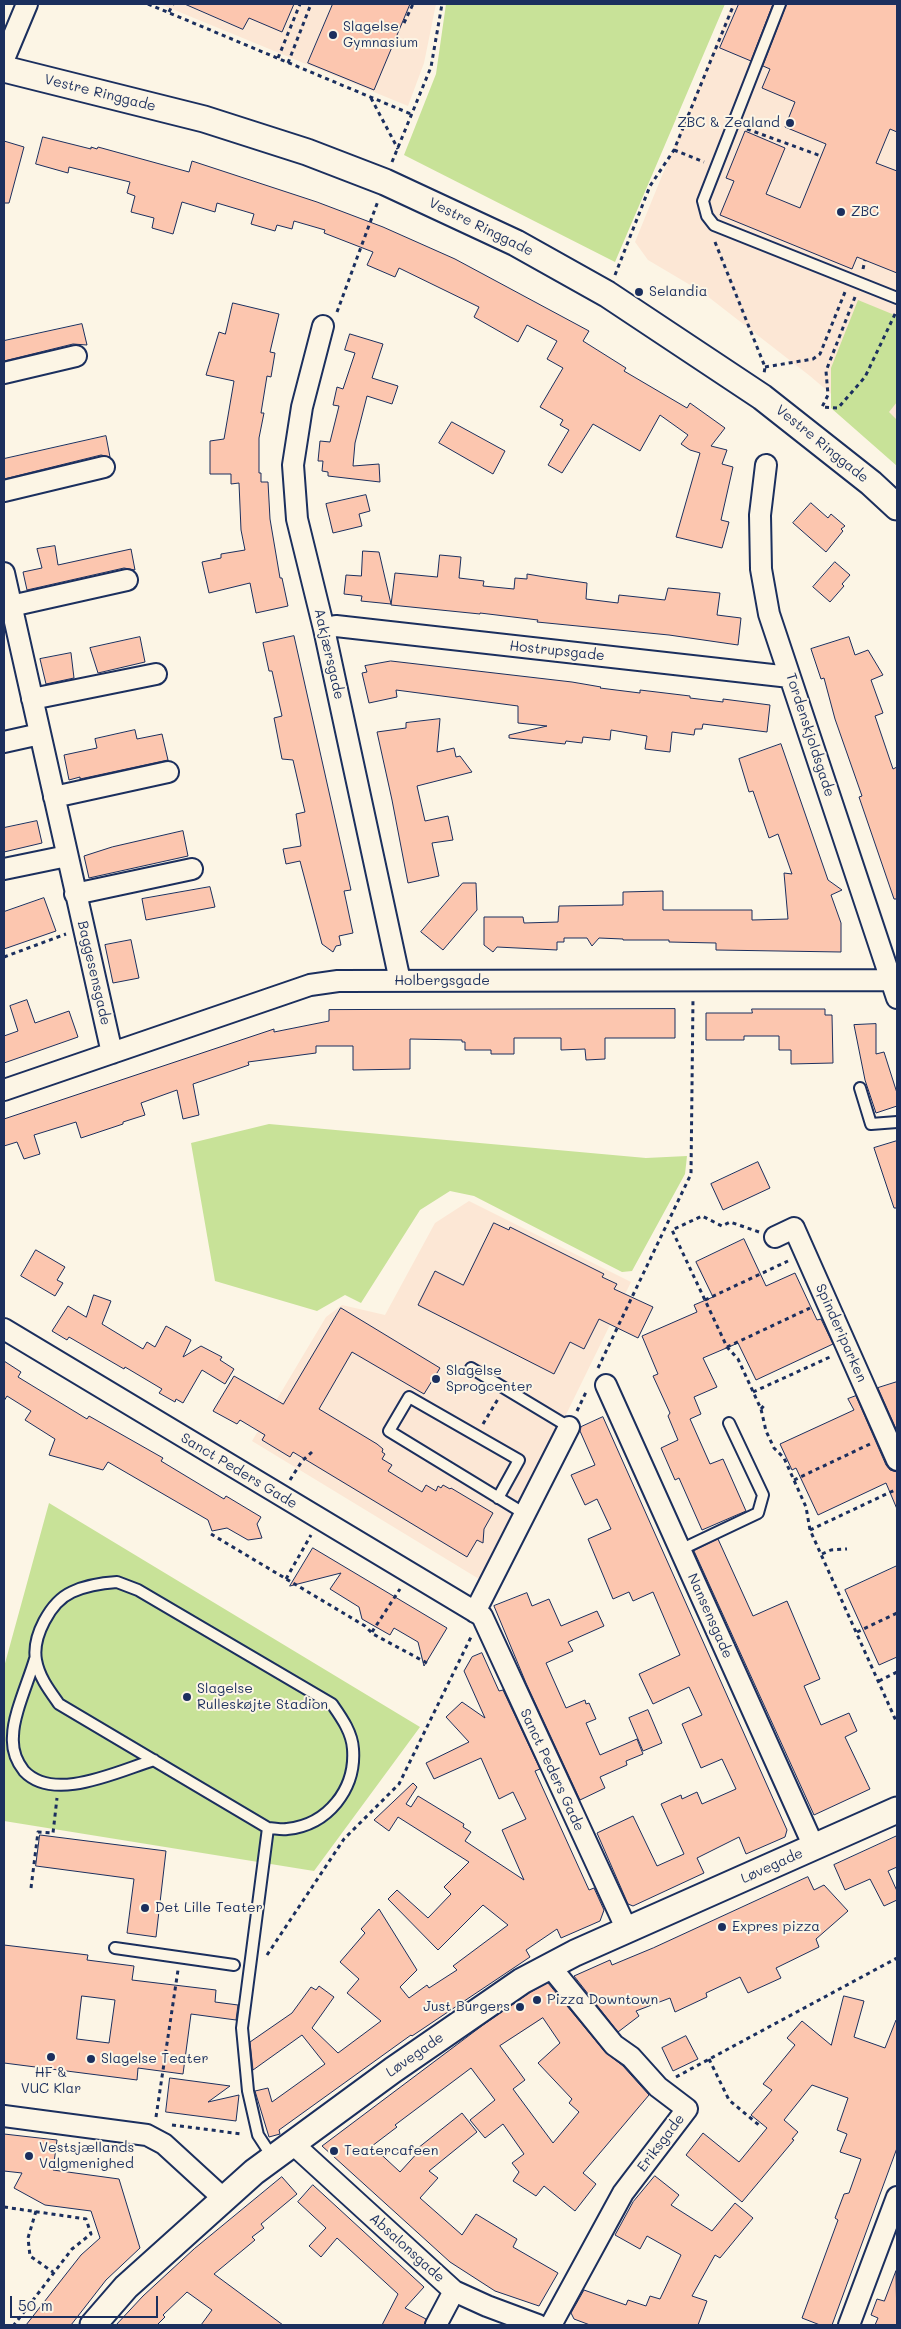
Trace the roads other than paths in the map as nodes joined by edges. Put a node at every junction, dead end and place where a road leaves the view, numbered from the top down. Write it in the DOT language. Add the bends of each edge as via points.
graph roads {
  1 [pos="27,4"];
  2 [pos="780,4"];
  3 [pos="4,59"];
  4 [pos="4,69"];
  5 [pos="897,298"];
  6 [pos="323,326"];
  7 [pos="76,356"];
  8 [pos="4,373"];
  9 [pos="766,466"];
  10 [pos="104,467"];
  11 [pos="4,490"];
  12 [pos="897,508"];
  13 [pos="4,573"];
  14 [pos="127,580"];
  15 [pos="9,610"];
  16 [pos="324,629"];
  17 [pos="156,674"];
  18 [pos="790,677"];
  19 [pos="32,699"];
  20 [pos="40,734"];
  21 [pos="4,742"];
  22 [pos="168,772"];
  23 [pos="54,797"];
  24 [pos="67,856"];
  25 [pos="4,869"];
  26 [pos="192,869"];
  27 [pos="75,894"];
  28 [pos="400,982"];
  29 [pos="895,986"];
  30 [pos="112,1053"];
  31 [pos="860,1088"];
  32 [pos="4,1090"];
  33 [pos="897,1122"];
  34 [pos="774,1237"];
  35 [pos="4,1329"];
  36 [pos="471,1368"];
  37 [pos="597,1381"];
  38 [pos="730,1423"];
  39 [pos="569,1427"];
  40 [pos="897,1460"];
  41 [pos="498,1498"];
  42 [pos="524,1514"];
  43 [pos="680,1550"];
  44 [pos="478,1614"];
  45 [pos="36,1659"];
  46 [pos="154,1760"];
  47 [pos="897,1810"];
  48 [pos="268,1828"];
  49 [pos="814,1847"];
  50 [pos="626,1930"];
  51 [pos="115,1948"];
  52 [pos="234,1965"];
  53 [pos="549,1965"];
  54 [pos="4,2116"];
  55 [pos="292,2143"];
  56 [pos="272,2158"];
  57 [pos="897,2196"];
  58 [pos="224,2199"];
  59 [pos="454,2291"];
  60 [pos="93,2325"];
  61 [pos="436,2325"];
  62 [pos="538,2325"];
  63 [pos="551,2325"];
  64 [pos="849,2325"];
  1 -- 3 [label="street"];
  2 -- 5 [label="lane" via="703,201 707,216 714,224"];
  4 -- 12 [label="street, Vestre Ringgade" via="204,119 307,152 385,182 516,243 607,294 762,397"];
  6 -- 16 [label="street, Aakjærsgade" via="302,407 293,465 297,519"];
  7 -- 8 [label="street"];
  9 -- 18 [label="street, Tordenskjoldsgade" via="760,515 761,569 769,614"];
  10 -- 11 [label="street"];
  13 -- 15 [label="street, Baggesensgade"];
  14 -- 15 [label="street"];
  15 -- 19 [label="street, Baggesensgade"];
  16 -- 18 [label="street, Hostrupsgade" via="336,626"];
  16 -- 28 [label="street, Aakjærsgade"];
  17 -- 19 [label="street"];
  18 -- 29 [label="street, Tordenskjoldsgade"];
  19 -- 20 [label="street, Baggesensgade"];
  20 -- 21 [label="street"];
  20 -- 23 [label="street, Baggesensgade"];
  22 -- 23 [label="street"];
  23 -- 24 [label="street, Baggesensgade"];
  24 -- 25 [label="street"];
  24 -- 27 [label="street, Baggesensgade"];
  26 -- 27 [label="street"];
  27 -- 30 [label="street, Baggesensgade"];
  28 -- 29 [label="street, Holbergsgade" via="693,980"];
  28 -- 30 [label="street, Holbergsgade" via="338,981 310,985"];
  30 -- 32 [label="street, Holbergsgade"];
  31 -- 33 [label="lane" via="871,1124"];
  34 -- 40 [label="street, Spinderiparken" via="794,1228"];
  35 -- 44 [label="street, Sanct Peders Gade"];
  36 -- 39 [label="lane"];
  37 -- 43 [label="street, Nansensgade"];
  38 -- 43 [label="lane" via="763,1495 758,1514"];
  39 -- 42 [label="street"];
  41 -- 41 [label="lane" via="518,1460 409,1397 389,1431"];
  41 -- 42 [label="lane"];
  42 -- 44 [label="street"];
  43 -- 49 [label="street, Nansensgade"];
  44 -- 50 [label="street, Sanct Peders Gade"];
  45 -- 46 [label="lane" via="44,1684 59,1704"];
  45 -- 46 [label="lane" via="14,1726 13,1744 17,1761 28,1774 45,1784 73,1785"];
  45 -- 48 [label="lane" via="38,1635 52,1609 70,1593 95,1584 117,1582 138,1590 332,1704 346,1724 353,1748 352,1773 344,1794 328,1812 310,1823 286,1830"];
  46 -- 48 [label="lane"];
  47 -- 49 [label="street, Løvegade"];
  48 -- 56 [label="lane" via="242,2028 248,2091 258,2136"];
  49 -- 50 [label="street, Løvegade"];
  50 -- 53 [label="street, Løvegade"];
  51 -- 52 [label="lane"];
  53 -- 55 [label="street, Løvegade" via="494,1999"];
  53 -- 63 [label="street, Eriksgade" via="614,2045 658,2087 687,2109 622,2193"];
  54 -- 58 [label="street" via="151,2129"];
  55 -- 56 [label="street, Løvegade"];
  55 -- 59 [label="street, Absalonsgade"];
  56 -- 58 [label="street, Løvegade"];
  57 -- 64 [label="street"];
  58 -- 60 [label="street, Løvegade" via="126,2287"];
  59 -- 61 [label="street"];
  59 -- 62 [label="street, Absalonsgade"];
}
